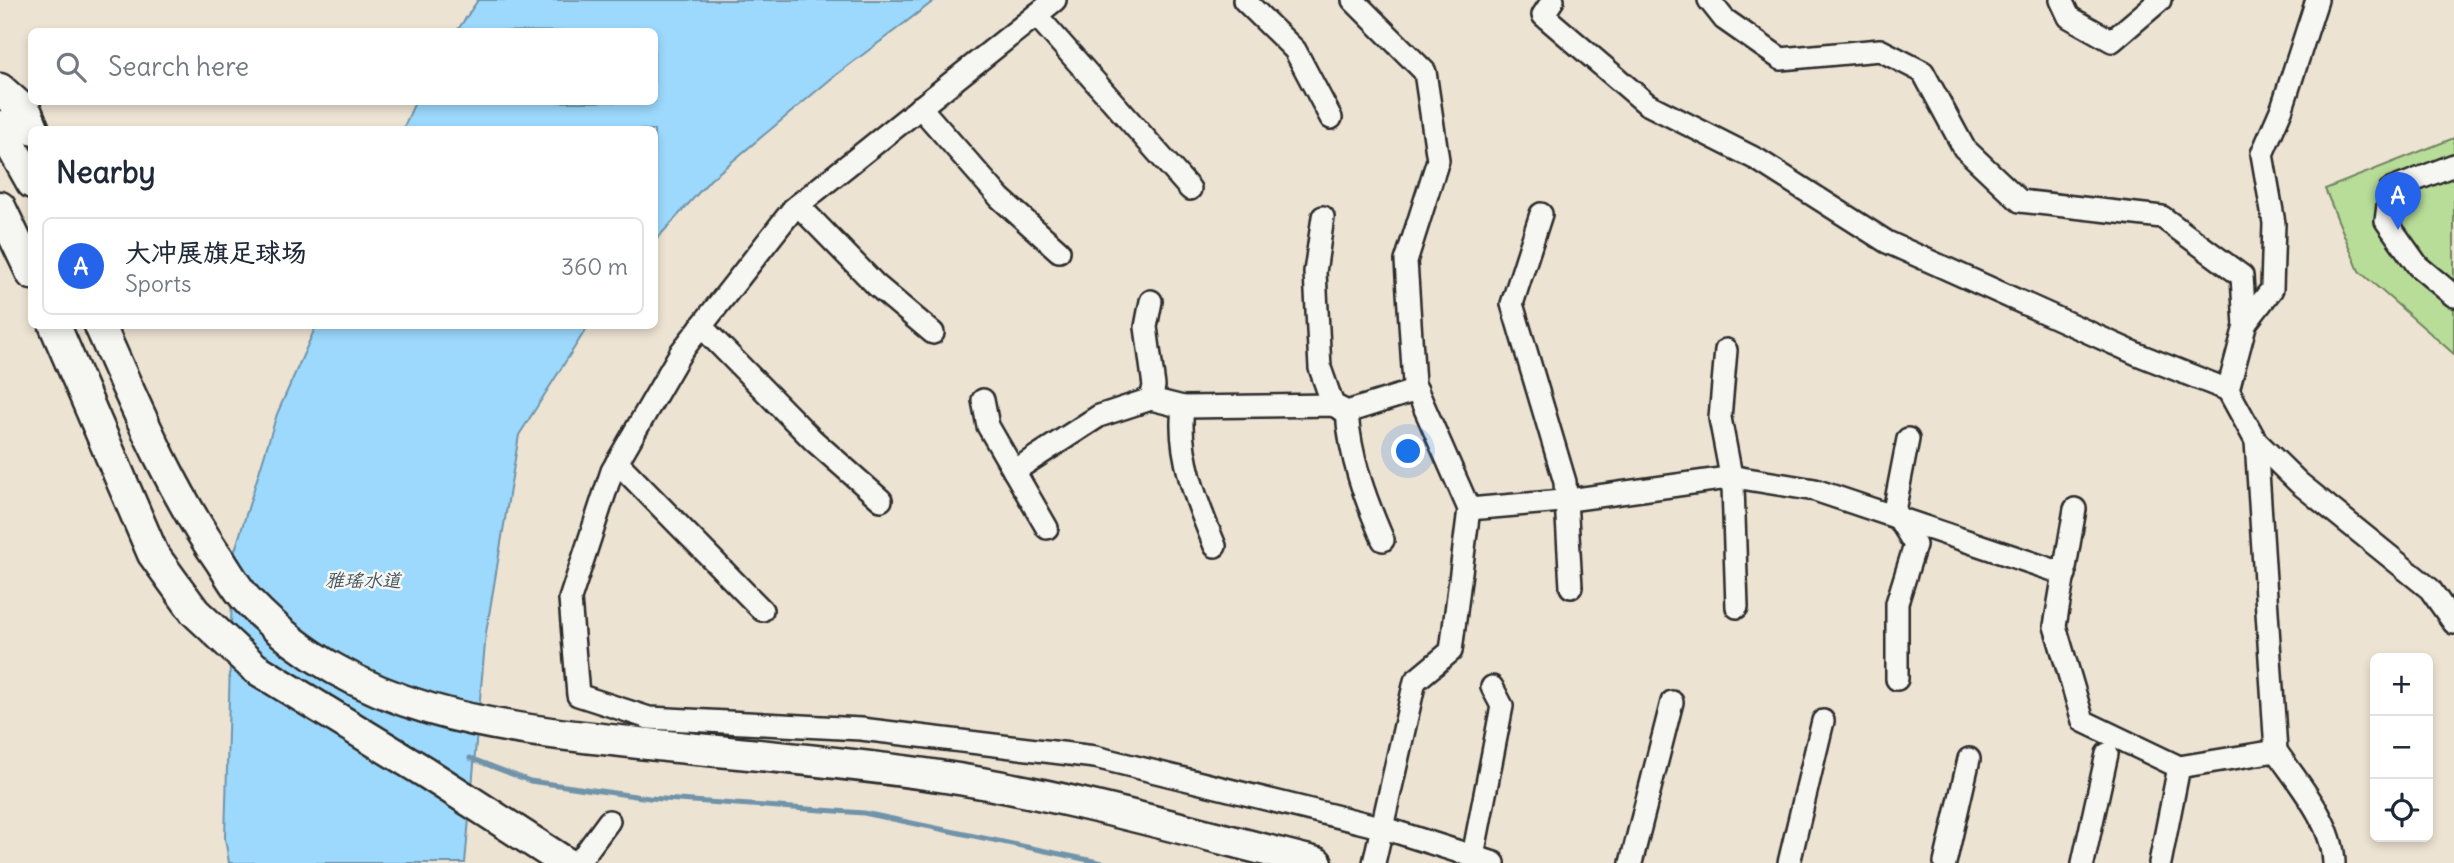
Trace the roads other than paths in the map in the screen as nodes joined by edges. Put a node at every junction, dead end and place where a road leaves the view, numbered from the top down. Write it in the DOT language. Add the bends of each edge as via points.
graph roads {
  1 [pos="1055,0"];
  2 [pos="1244,0"];
  3 [pos="1353,0"];
  4 [pos="1553,0"];
  5 [pos="1709,0"];
  6 [pos="2061,0"];
  7 [pos="2161,0"];
  8 [pos="2317,0"];
  9 [pos="1036,15"];
  10 [pos="0,89"];
  11 [pos="920,107"];
  12 [pos="1331,118"];
  13 [pos="0,126"];
  14 [pos="32,126"];
  15 [pos="2454,165"];
  16 [pos="28,176"];
  17 [pos="1190,189"];
  18 [pos="798,205"];
  19 [pos="0,207"];
  20 [pos="1541,214"];
  21 [pos="1323,217"];
  22 [pos="1059,251"];
  23 [pos="28,266"];
  24 [pos="2454,296"];
  25 [pos="1151,301"];
  26 [pos="2245,324"];
  27 [pos="701,326"];
  28 [pos="56,329"];
  29 [pos="101,329"];
  30 [pos="933,333"];
  31 [pos="1726,350"];
  32 [pos="1417,390"];
  33 [pos="2228,390"];
  34 [pos="1151,398"];
  35 [pos="983,400"];
  36 [pos="1183,407"];
  37 [pos="1340,408"];
  38 [pos="1908,439"];
  39 [pos="2256,441"];
  40 [pos="617,462"];
  41 [pos="1014,471"];
  42 [pos="881,500"];
  43 [pos="1469,509"];
  44 [pos="2075,509"];
  45 [pos="1897,516"];
  46 [pos="1047,528"];
  47 [pos="1383,540"];
  48 [pos="1215,547"];
  49 [pos="2065,574"];
  50 [pos="1571,587"];
  51 [pos="1737,607"];
  52 [pos="762,610"];
  53 [pos="2454,623"];
  54 [pos="1897,679"];
  55 [pos="1492,687"];
  56 [pos="1672,702"];
  57 [pos="1823,721"];
  58 [pos="2276,751"];
  59 [pos="2107,754"];
  60 [pos="1969,759"];
  61 [pos="2179,767"];
  62 [pos="610,821"];
  63 [pos="1384,828"];
  64 [pos="1473,856"];
  65 [pos="565,863"];
  66 [pos="578,863"];
  67 [pos="1317,863"];
  68 [pos="1374,863"];
  69 [pos="1494,863"];
  70 [pos="1631,863"];
  71 [pos="1789,863"];
  72 [pos="1945,863"];
  73 [pos="2083,863"];
  74 [pos="2160,863"];
  75 [pos="2334,863"];
  1 -- 9 [label="street"];
  2 -- 12 [label="street" via="1295,50"];
  3 -- 32 [label="street" via="1425,72 1438,160 1406,261"];
  4 -- 33 [label="street" via="1543,15 1647,104 1758,160 1887,242"];
  5 -- 26 [label="street" via="1724,19 1780,59 1880,50 1923,72 1964,148 2020,201 2162,217 2242,275"];
  6 -- 7 [label="street" via="2069,17 2112,41"];
  8 -- 26 [label="street" via="2262,154 2274,223 2272,289"];
  9 -- 11 [label="street"];
  9 -- 17 [label="street"];
  10 -- 14 [label="street" via="27,113"];
  11 -- 18 [label="street"];
  11 -- 22 [label="street" via="1000,198"];
  13 -- 16 [label="street"];
  15 -- 24 [label="street" via="2390,190 2386,221 2418,266"];
  18 -- 27 [label="street"];
  18 -- 30 [label="street" via="876,285"];
  19 -- 23 [label="street"];
  20 -- 50 [label="street" via="1512,304 1565,482"];
  21 -- 37 [label="street" via="1315,272 1320,368"];
  25 -- 34 [label="street" via="1146,327 1154,386"];
  26 -- 33 [label="street"];
  27 -- 40 [label="street"];
  27 -- 42 [label="street" via="813,440"];
  28 -- 65 [label="street" via="147,542 195,612 255,668"];
  29 -- 67 [label="street" via="163,467 248,602 327,665 415,707 513,730 938,775 1098,807"];
  31 -- 51 [label="street" via="1720,418 1733,485"];
  32 -- 37 [label="street"];
  32 -- 43 [label="street"];
  33 -- 39 [label="street"];
  34 -- 36 [label="street"];
  34 -- 41 [label="street" via="1099,416"];
  35 -- 41 [label="street" via="988,426"];
  36 -- 37 [label="street"];
  36 -- 48 [label="street" via="1180,429 1196,502"];
  37 -- 47 [label="street" via="1364,493"];
  38 -- 45 [label="street" via="1894,511"];
  39 -- 53 [label="street" via="2299,483 2430,589"];
  39 -- 58 [label="street"];
  40 -- 52 [label="street"];
  40 -- 63 [label="street" via="570,599 578,695 649,718 861,730 1096,757"];
  41 -- 46 [label="street"];
  43 -- 45 [label="street" via="1735,477 1815,490"];
  43 -- 63 [label="street" via="1451,650 1415,681"];
  44 -- 49 [label="street"];
  45 -- 49 [label="street"];
  45 -- 54 [label="street" via="1915,545 1897,603"];
  49 -- 61 [label="street" via="2055,626 2083,721"];
  55 -- 64 [label="street" via="1502,706"];
  56 -- 70 [label="street"];
  57 -- 71 [label="street"];
  58 -- 61 [label="street"];
  58 -- 75 [label="street" via="2309,800 2334,849"];
  59 -- 73 [label="street"];
  60 -- 72 [label="street"];
  61 -- 74 [label="street"];
  62 -- 66 [label="street"];
  63 -- 64 [label="street"];
  63 -- 68 [label="street"];
  64 -- 69 [label="street"];
}
